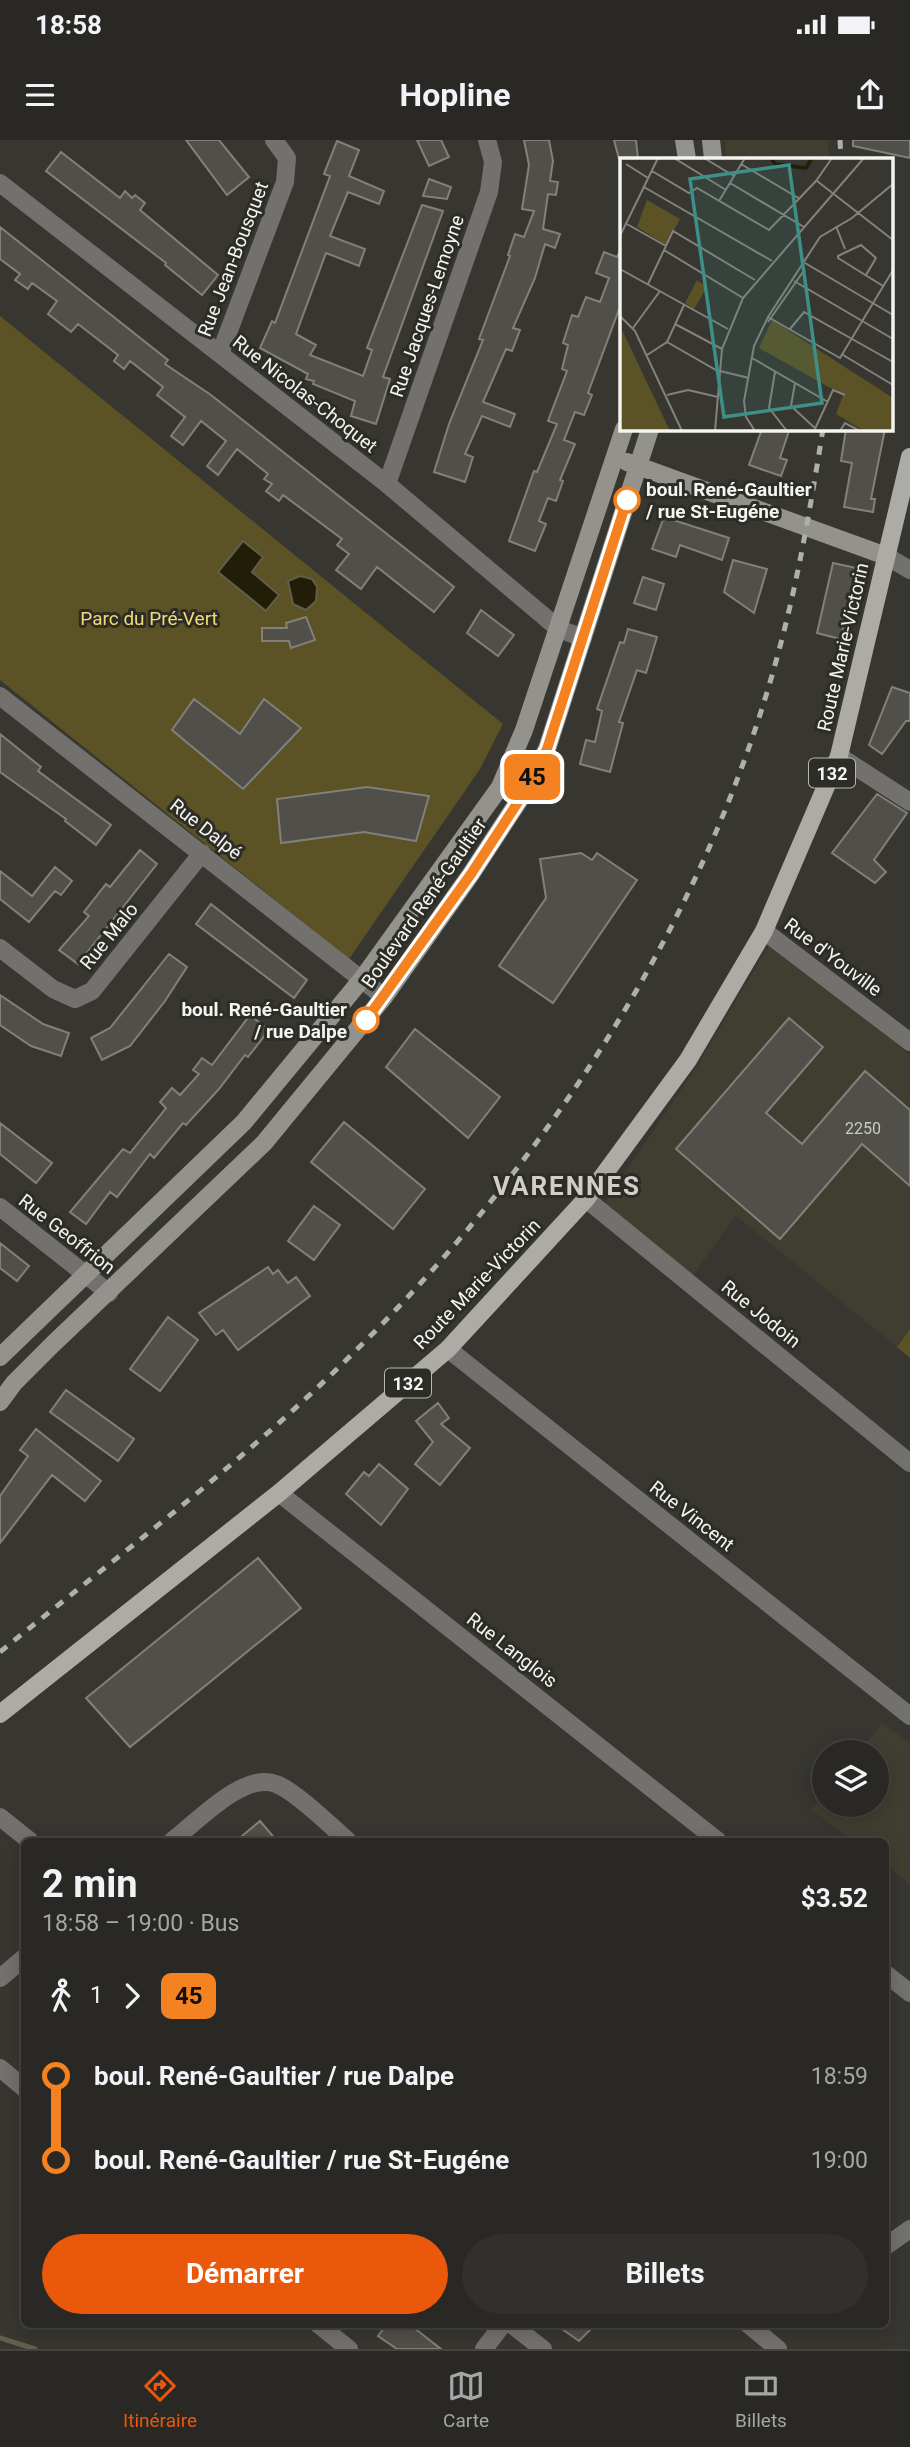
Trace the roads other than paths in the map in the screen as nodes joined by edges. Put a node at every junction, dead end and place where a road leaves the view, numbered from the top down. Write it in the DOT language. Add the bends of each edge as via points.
graph roads {
  1 [pos="274,140"];
  2 [pos="487,140"];
  3 [pos="684,140"];
  4 [pos="710,140"];
  5 [pos="687,158"];
  6 [pos="713,158"];
  7 [pos="0,183"];
  8 [pos="220,354"];
  9 [pos="624,430"];
  10 [pos="650,430"];
  11 [pos="910,457"];
  12 [pos="614,458"];
  13 [pos="638,466"];
  14 [pos="387,484"];
  15 [pos="886,556"];
  16 [pos="910,570"];
  17 [pos="559,629"];
  18 [pos="583,638"];
  19 [pos="0,696"];
  20 [pos="839,756"];
  21 [pos="500,787"];
  22 [pos="520,799"];
  23 [pos="910,802"];
  24 [pos="202,853"];
  25 [pos="764,931"];
  26 [pos="0,948"];
  27 [pos="362,979"];
  28 [pos="384,997"];
  29 [pos="910,1042"];
  30 [pos="586,1199"];
  31 [pos="0,1207"];
  32 [pos="87,1276"];
  33 [pos="109,1293"];
  34 [pos="448,1349"];
  35 [pos="0,1357"];
  36 [pos="0,1402"];
  37 [pos="910,1462"];
  38 [pos="279,1493"];
  39 [pos="0,1714"];
  40 [pos="910,1716"];
  41 [pos="0,1816"];
  42 [pos="26,1838"];
  43 [pos="176,1838"];
  44 [pos="344,1838"];
  45 [pos="714,1838"];
  46 [pos="21,1960"];
  47 [pos="889,1976"];
  48 [pos="0,1978"];
  49 [pos="910,1993"];
  50 [pos="0,2068"];
  51 [pos="21,2086"];
  52 [pos="910,2229"];
  53 [pos="889,2244"];
  54 [pos="323,2328"];
  55 [pos="500,2328"];
  56 [pos="516,2328"];
  57 [pos="753,2328"];
  58 [pos="349,2349"];
  59 [pos="484,2349"];
  60 [pos="543,2349"];
  61 [pos="778,2349"];
  1 -- 8 [label="street, Rue Jean-Bousquet" via="287,158 285,182"];
  2 -- 14 [label="street, Rue Jacques-Lemoyne" via="493,162 489,192"];
  3 -- 5 [label="street"];
  4 -- 6 [label="street"];
  7 -- 8 [label="street, Rue Nicolas-Choquet"];
  8 -- 14 [label="street, Rue Nicolas-Choquet"];
  9 -- 12 [label="street, Boulevard René-Gaultier"];
  10 -- 13 [label="street, Boulevard René-Gaultier"];
  11 -- 15 [label="main road, 132"];
  12 -- 13 [label="street"];
  12 -- 17 [label="street, Boulevard René-Gaultier"];
  13 -- 15 [label="street"];
  13 -- 18 [label="street, Boulevard René-Gaultier"];
  14 -- 17 [label="street, Rue Nicolas-Choquet"];
  15 -- 16 [label="street"];
  15 -- 20 [label="main road, Route Marie-Victorin / 132"];
  17 -- 18 [label="street, Rue Nicolas-Choquet"];
  17 -- 21 [label="street, Boulevard René-Gaultier"];
  18 -- 22 [label="street, Boulevard René-Gaultier" via="547,749"];
  19 -- 24 [label="street, Rue Dalpé"];
  20 -- 23 [label="street"];
  20 -- 25 [label="main road, Route Marie-Victorin / 132"];
  21 -- 22 [label="street"];
  21 -- 27 [label="street, Boulevard René-Gaultier"];
  22 -- 28 [label="street, Boulevard René-Gaultier"];
  24 -- 26 [label="street, Rue Malo" via="92,991 75,999 53,989"];
  24 -- 27 [label="street, Rue Dalpé"];
  25 -- 29 [label="street, Rue d'Youville"];
  25 -- 30 [label="main road, Route Marie-Victorin / 132" via="688,1060"];
  27 -- 28 [label="street, Rue Dalpé"];
  27 -- 32 [label="street, Boulevard René-Gaultier" via="244,1122"];
  28 -- 33 [label="street, Boulevard René-Gaultier" via="264,1143"];
  30 -- 34 [label="main road, Route Marie-Victorin / 132"];
  30 -- 37 [label="street, Rue Jodoin"];
  31 -- 32 [label="street, Rue Geoffrion"];
  32 -- 33 [label="street, Rue Geoffrion"];
  32 -- 35 [label="street, Boulevard René-Gaultier"];
  33 -- 36 [label="street, Boulevard René-Gaultier" via="14,1383"];
  34 -- 38 [label="main road, Route Marie-Victorin / 132"];
  34 -- 40 [label="street, Rue Vincent"];
  38 -- 39 [label="main road, Route Marie-Victorin / 132"];
  38 -- 45 [label="street, Rue Langlois"];
  41 -- 42 [label="street"];
  43 -- 44 [label="street" via="247,1783 263,1781 278,1784"];
  46 -- 48 [label="street"];
  47 -- 49 [label="street"];
  50 -- 51 [label="street"];
  52 -- 53 [label="street"];
  54 -- 58 [label="street"];
  55 -- 59 [label="street"];
  56 -- 60 [label="street"];
  57 -- 61 [label="street"];
}
